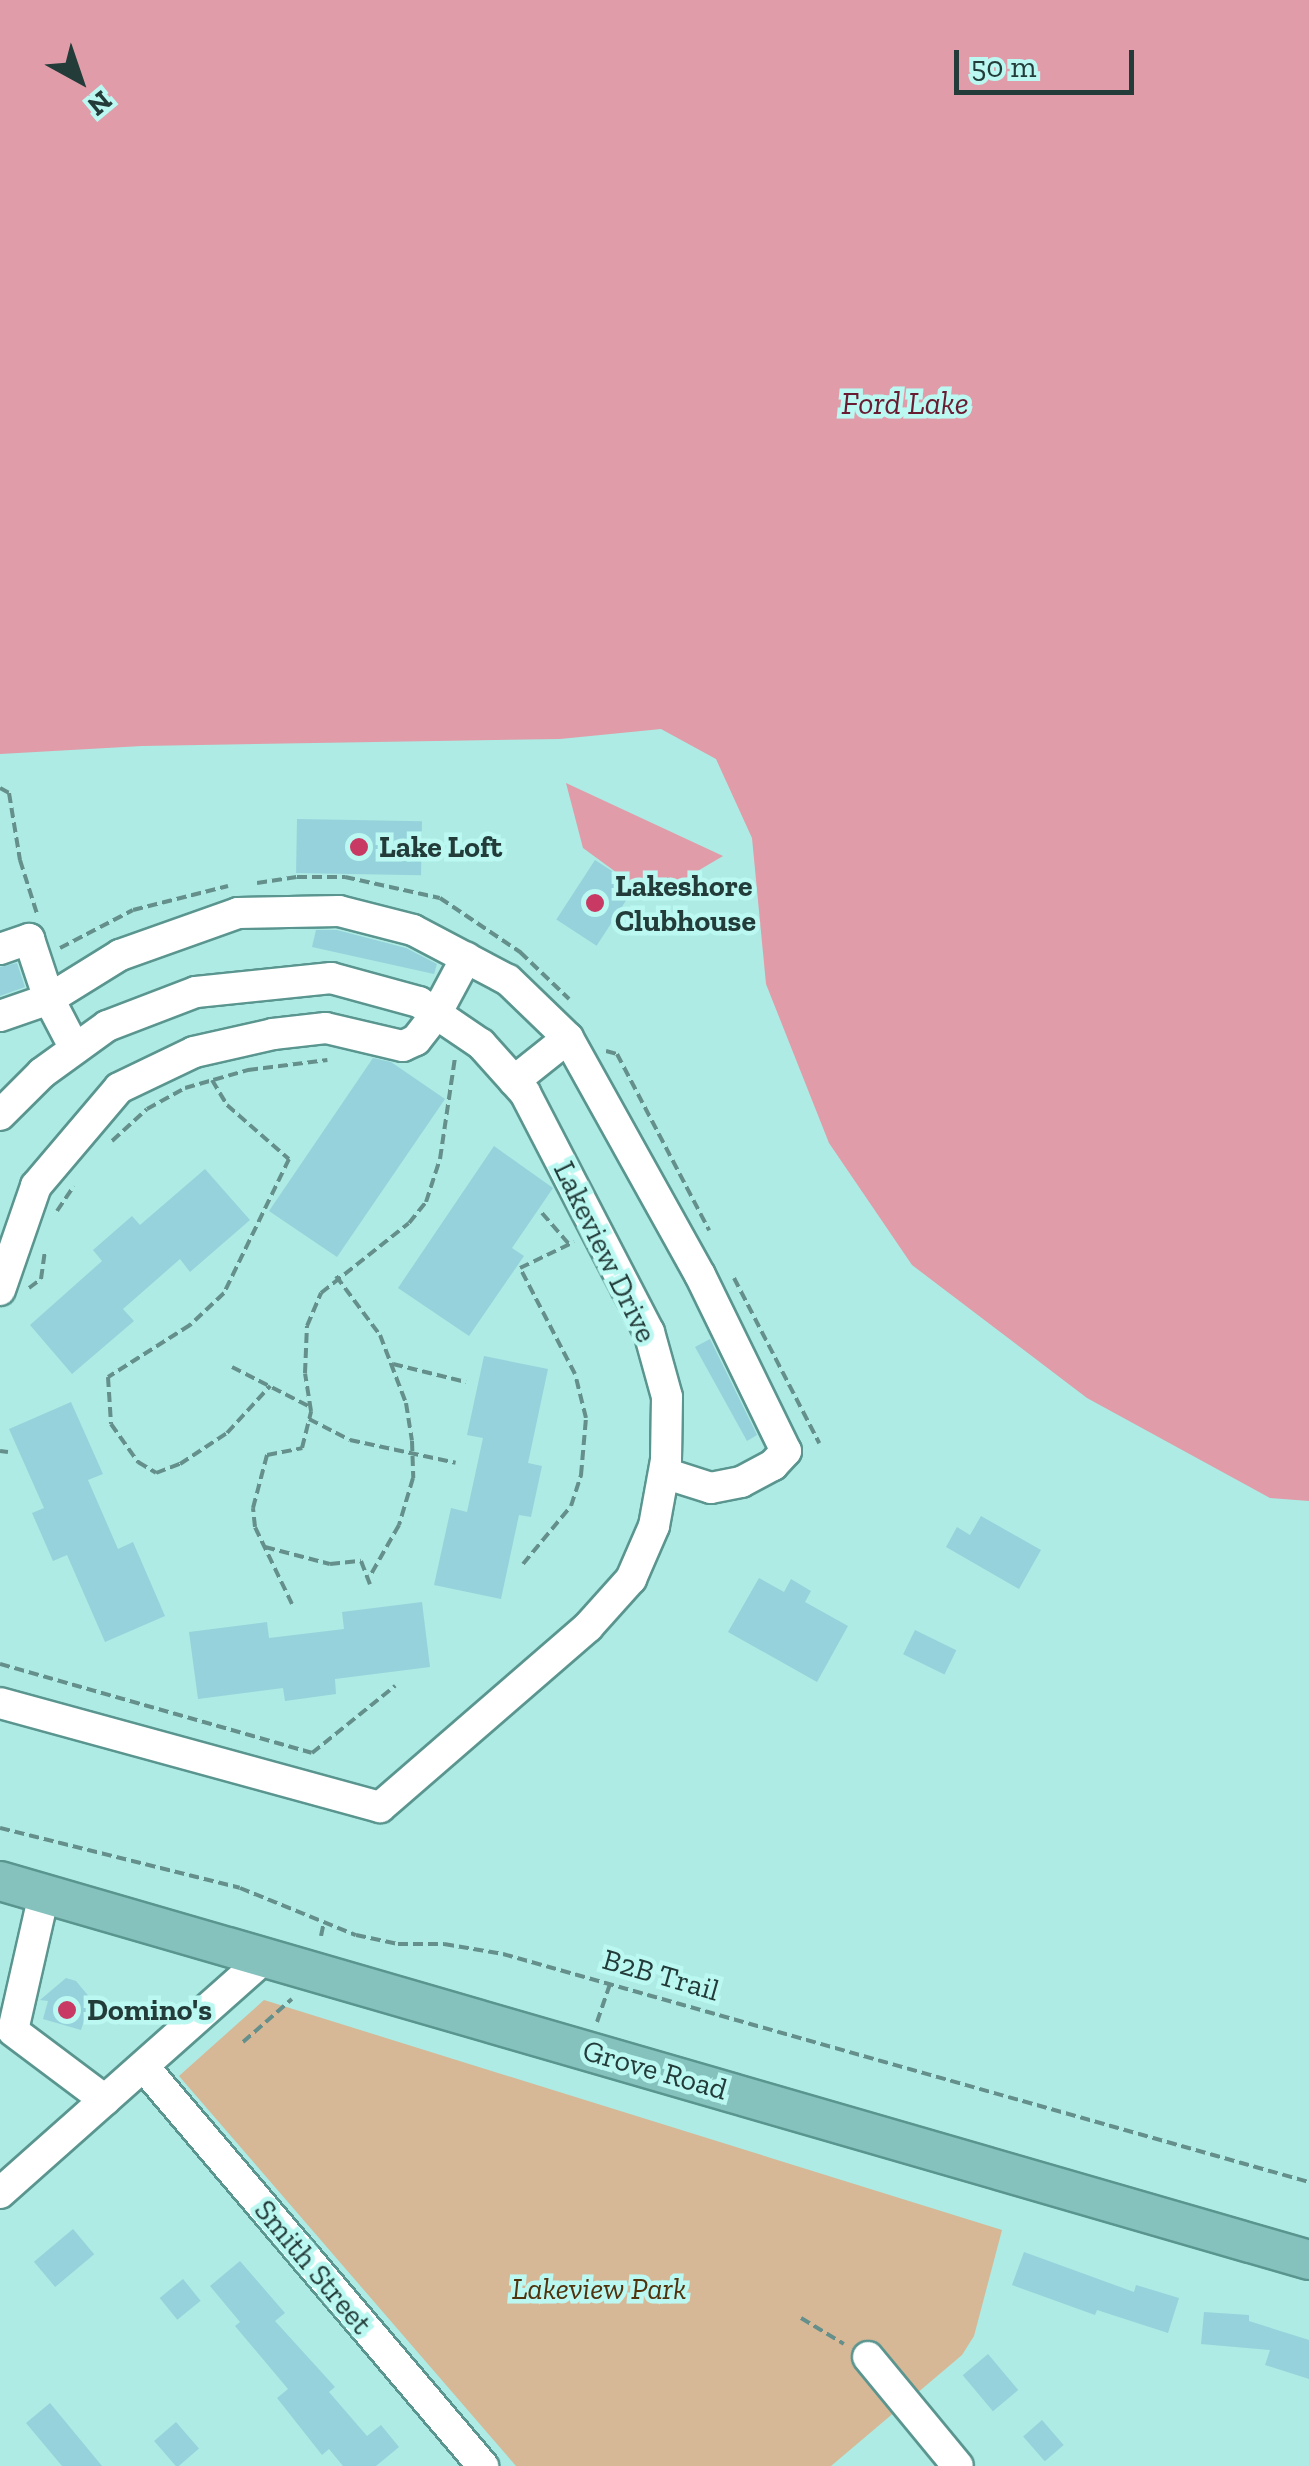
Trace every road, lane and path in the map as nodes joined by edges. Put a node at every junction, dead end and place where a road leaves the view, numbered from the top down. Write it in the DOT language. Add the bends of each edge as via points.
graph roads {
  1 [pos="0,949"];
  2 [pos="466,958"];
  3 [pos="49,1000"];
  4 [pos="0,1016"];
  5 [pos="447,1021"];
  6 [pos="568,1038"];
  7 [pos="75,1050"];
  8 [pos="326,1060"];
  9 [pos="212,1080"];
  10 [pos="514,1081"];
  11 [pos="0,1115"];
  12 [pos="108,1145"];
  13 [pos="83,1172"];
  14 [pos="542,1212"];
  15 [pos="53,1218"];
  16 [pos="49,1234"];
  17 [pos="582,1237"];
  18 [pos="570,1245"];
  19 [pos="336,1276"];
  20 [pos="13,1290"];
  21 [pos="392,1364"];
  22 [pos="232,1368"];
  23 [pos="466,1382"];
  24 [pos="270,1386"];
  25 [pos="310,1407"];
  26 [pos="309,1418"];
  27 [pos="0,1452"];
  28 [pos="8,1452"];
  29 [pos="412,1452"];
  30 [pos="456,1463"];
  31 [pos="664,1474"];
  32 [pos="265,1547"];
  33 [pos="523,1564"];
  34 [pos="370,1576"];
  35 [pos="370,1584"];
  36 [pos="292,1604"];
  37 [pos="0,1664"];
  38 [pos="395,1686"];
  39 [pos="0,1703"];
  40 [pos="0,1828"];
  41 [pos="0,1881"];
  42 [pos="44,1894"];
  43 [pos="324,1922"];
  44 [pos="322,1936"];
  45 [pos="264,1959"];
  46 [pos="610,1984"];
  47 [pos="292,1999"];
  48 [pos="600,2015"];
  49 [pos="243,2042"];
  50 [pos="144,2067"];
  51 [pos="105,2100"];
  52 [pos="1309,2182"];
  53 [pos="0,2193"];
  54 [pos="1309,2260"];
  55 [pos="801,2318"];
  56 [pos="868,2357"];
  57 [pos="483,2466"];
  58 [pos="958,2466"];
  1 -- 3 [label="street" via="29,940"];
  2 -- 3 [label="street" via="413,930 339,911 238,913 120,956"];
  2 -- 5 [label="street"];
  2 -- 6 [label="street" via="508,980"];
  3 -- 4 [label="street"];
  3 -- 7 [label="street"];
  5 -- 7 [label="street, Lakeview Drive" via="419,1002 331,978 196,992 108,1026"];
  5 -- 10 [label="street, Lakeview Drive" via="481,1044"];
  5 -- 19 [label="path" via="440,1159 426,1202 409,1223"];
  5 -- 20 [label="street" via="403,1046 326,1028 273,1034 194,1052 119,1088 36,1186"];
  6 -- 10 [label="street"];
  6 -- 31 [label="street" via="700,1275 786,1451 741,1482 712,1488"];
  7 -- 11 [label="street, Lakeview Drive"];
  8 -- 9 [label="path"];
  9 -- 12 [label="path" via="147,1110"];
  9 -- 24 [label="path" via="227,1106 289,1159 224,1293 190,1325 108,1378 111,1424 138,1462 156,1473 227,1433"];
  10 -- 31 [label="street, Lakeview Drive" via="649,1332 667,1398"];
  13 -- 15 [label="path"];
  14 -- 18 [label="path"];
  16 -- 20 [label="path" via="41,1279"];
  17 -- 18 [label="path"];
  18 -- 33 [label="path" via="520,1268 575,1374 586,1418 572,1506"];
  19 -- 21 [label="path" via="366,1312"];
  19 -- 25 [label="path" via="307,1326"];
  21 -- 23 [label="path"];
  21 -- 29 [label="path" via="406,1403"];
  22 -- 24 [label="path"];
  24 -- 25 [label="path"];
  25 -- 26 [label="path"];
  26 -- 29 [label="path" via="350,1440"];
  26 -- 32 [label="path" via="302,1448 266,1455 253,1508"];
  27 -- 28 [label="path"];
  29 -- 30 [label="path"];
  29 -- 34 [label="path" via="413,1478 399,1524"];
  31 -- 39 [label="street, Lakeview Drive" via="654,1526 631,1579 588,1628 380,1807"];
  32 -- 34 [label="path" via="330,1564 361,1561"];
  32 -- 36 [label="path"];
  34 -- 35 [label="path"];
  37 -- 38 [label="path" via="312,1752"];
  40 -- 43 [label="path, B2B Trail" via="240,1888"];
  41 -- 42 [label="main road, Grove Road"];
  42 -- 45 [label="main road, Grove Road"];
  42 -- 51 [label="street" via="13,2031"];
  43 -- 44 [label="path"];
  43 -- 46 [label="path, B2B Trail" via="398,1944 503,1954"];
  45 -- 50 [label="street"];
  45 -- 54 [label="main road, Grove Road"];
  46 -- 48 [label="path"];
  46 -- 52 [label="path, B2B Trail"];
  47 -- 49 [label="path"];
  50 -- 51 [label="street"];
  50 -- 57 [label="street, Smith Street"];
  51 -- 53 [label="street"];
  55 -- 56 [label="path"];
  56 -- 58 [label="street"];
}
